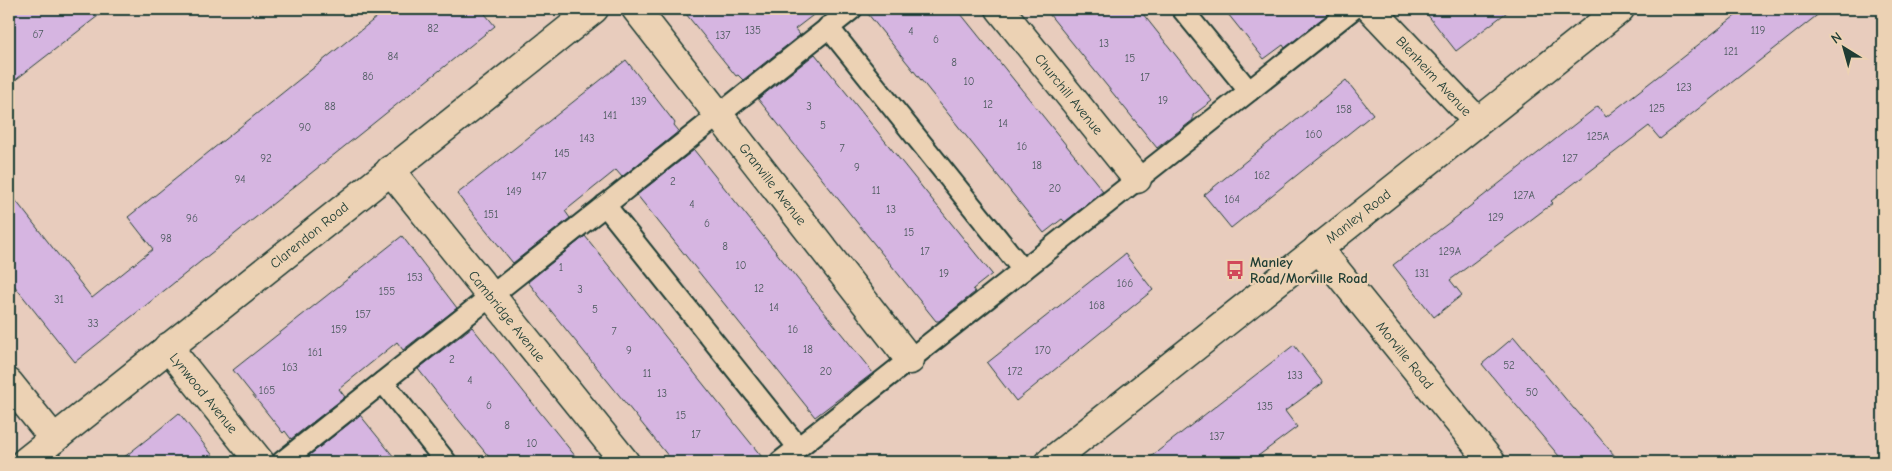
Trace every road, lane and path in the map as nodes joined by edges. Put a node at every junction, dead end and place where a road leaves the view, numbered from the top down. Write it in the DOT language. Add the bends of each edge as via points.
graph roads {
  1 [pos="594,9"];
  2 [pos="636,9"];
  3 [pos="852,9"];
  4 [pos="1000,9"];
  5 [pos="1182,9"];
  6 [pos="1353,9"];
  7 [pos="1371,9"];
  8 [pos="1620,9"];
  9 [pos="828,27"];
  10 [pos="1249,91"];
  11 [pos="719,115"];
  12 [pos="1477,121"];
  13 [pos="390,170"];
  14 [pos="1138,179"];
  15 [pos="605,205"];
  16 [pos="1318,248"];
  17 [pos="1023,270"];
  18 [pos="491,296"];
  19 [pos="168,347"];
  20 [pos="910,360"];
  21 [pos="383,382"];
  22 [pos="9,383"];
  23 [pos="54,439"];
  24 [pos="798,448"];
  25 [pos="24,462"];
  26 [pos="260,462"];
  27 [pos="282,462"];
  28 [pos="446,462"];
  29 [pos="625,462"];
  30 [pos="780,462"];
  31 [pos="1050,462"];
  32 [pos="1492,462"];
  1 -- 13 [label="street, Clarendon Road"];
  2 -- 11 [label="street, Granville Avenue"];
  3 -- 9 [label="lane"];
  4 -- 14 [label="street, Churchill Avenue"];
  5 -- 10 [label="lane"];
  6 -- 10 [label="lane"];
  7 -- 12 [label="street, Blenheim Avenue"];
  8 -- 12 [label="street, Manley Road"];
  9 -- 11 [label="lane"];
  9 -- 17 [label="lane"];
  10 -- 14 [label="lane"];
  11 -- 15 [label="lane"];
  11 -- 20 [label="street, Granville Avenue"];
  12 -- 16 [label="street, Manley Road"];
  13 -- 18 [label="street, Cambridge Avenue"];
  13 -- 19 [label="street, Clarendon Road"];
  14 -- 17 [label="lane"];
  15 -- 18 [label="lane"];
  15 -- 24 [label="lane"];
  16 -- 31 [label="street, Manley Road"];
  16 -- 32 [label="street, Morville Road"];
  17 -- 20 [label="lane"];
  18 -- 21 [label="lane"];
  18 -- 29 [label="street, Cambridge Avenue"];
  19 -- 23 [label="street, Clarendon Road"];
  19 -- 26 [label="street, Lynwood Avenue"];
  20 -- 24 [label="lane"];
  21 -- 27 [label="lane"];
  21 -- 28 [label="lane"];
  22 -- 23 [label="street"];
  23 -- 25 [label="street, Clarendon Road"];
  24 -- 30 [label="lane"];
}
